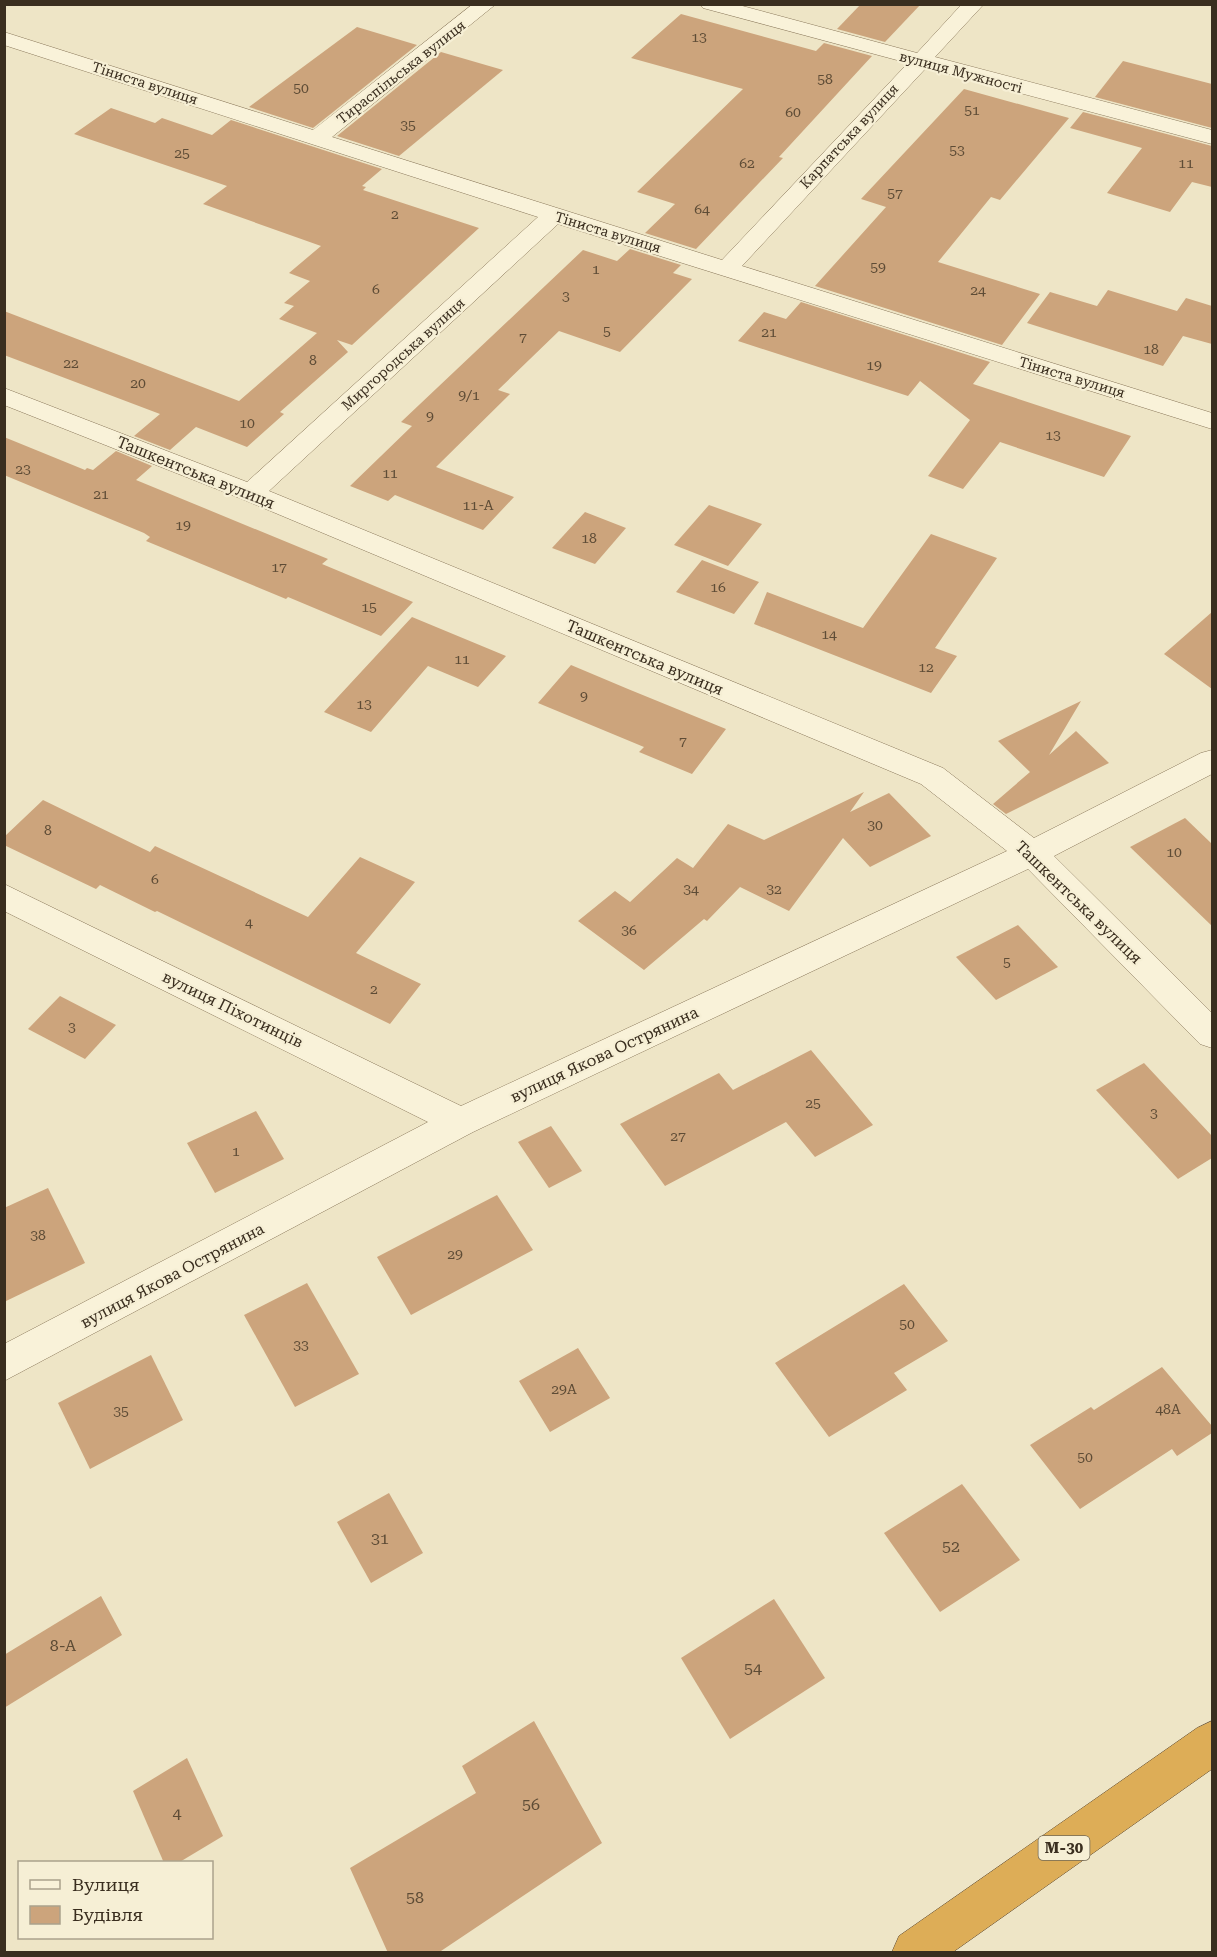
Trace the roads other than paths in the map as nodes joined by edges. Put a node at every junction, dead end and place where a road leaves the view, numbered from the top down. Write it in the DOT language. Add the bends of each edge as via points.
graph roads {
  1 [pos="486,4"];
  2 [pos="710,4"];
  3 [pos="974,4"];
  4 [pos="4,38"];
  5 [pos="919,61"];
  6 [pos="1212,137"];
  7 [pos="315,139"];
  8 [pos="554,215"];
  9 [pos="726,269"];
  10 [pos="4,396"];
  11 [pos="1212,421"];
  12 [pos="251,493"];
  13 [pos="1212,761"];
  14 [pos="1032,853"];
  15 [pos="4,896"];
  16 [pos="1212,1034"];
  17 [pos="461,1122"];
  18 [pos="4,1364"];
  19 [pos="1212,1743"];
  20 [pos="915,1953"];
  1 -- 7 [label="street, Тираспільська вулиця"];
  2 -- 5 [label="street, вулиця Мужності"];
  3 -- 5 [label="street, Карпатська вулиця"];
  4 -- 7 [label="street, Тіниста вулиця"];
  5 -- 6 [label="street, вулиця Мужності"];
  5 -- 9 [label="street, Карпатська вулиця"];
  7 -- 8 [label="street, Тіниста вулиця"];
  8 -- 9 [label="street, Тіниста вулиця"];
  8 -- 12 [label="street, Миргородська вулиця"];
  9 -- 11 [label="street, Тіниста вулиця"];
  10 -- 12 [label="street, Ташкентська вулиця"];
  12 -- 14 [label="street, Ташкентська вулиця" via="932,776"];
  13 -- 14 [label="street, вулиця Якова Острянина"];
  14 -- 16 [label="street, Ташкентська вулиця"];
  14 -- 17 [label="street, вулиця Якова Острянина"];
  15 -- 17 [label="street, вулиця Піхотинців"];
  17 -- 18 [label="street, вулиця Якова Острянина"];
  19 -- 20 [label="highway, М-30"];
}
